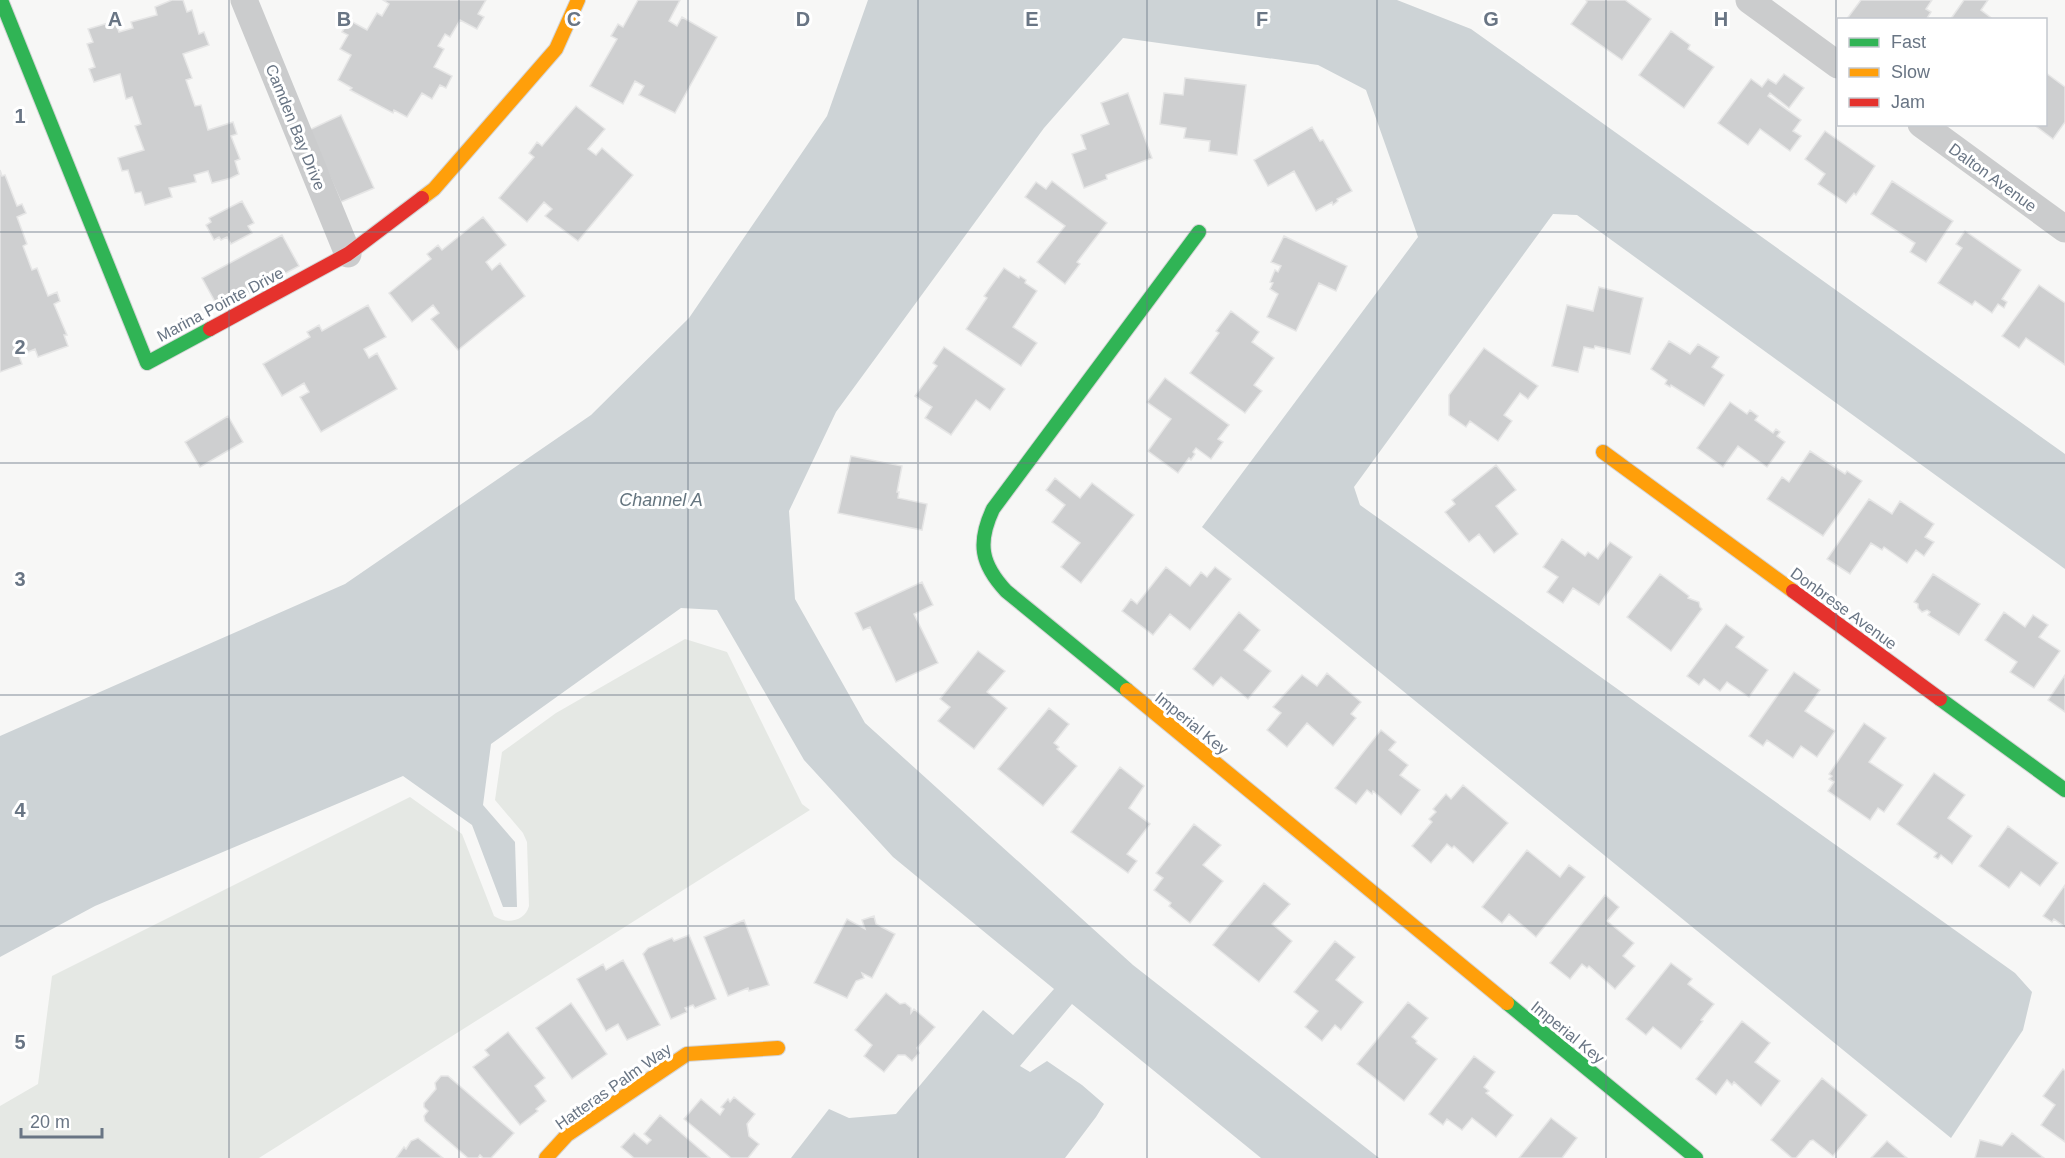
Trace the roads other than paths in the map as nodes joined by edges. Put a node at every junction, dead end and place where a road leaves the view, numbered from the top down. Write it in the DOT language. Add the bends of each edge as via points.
graph roads {
  1 [pos="1,0"];
  2 [pos="244,0"];
  3 [pos="578,0"];
  4 [pos="1749,0"];
  5 [pos="1837,64"];
  6 [pos="1924,126"];
  7 [pos="2065,229"];
  8 [pos="1199,232"];
  9 [pos="348,254"];
  10 [pos="1603,452"];
  11 [pos="2065,790"];
  12 [pos="778,1048"];
  13 [pos="546,1158"];
  14 [pos="1696,1158"];
  1 -- 9 [label="street, Marina Pointe Drive" via="147,363"];
  2 -- 9 [label="street, Camden Bay Drive"];
  3 -- 9 [label="street, Marina Pointe Drive" via="556,50 434,189"];
  4 -- 5 [label="street"];
  6 -- 7 [label="street, Dalton Avenue"];
  8 -- 14 [label="street, Imperial Key" via="993,509 982,547 989,571 1006,591"];
  10 -- 11 [label="street, Donbrese Avenue"];
  12 -- 13 [label="street, Hatteras Palm Way" via="687,1054 567,1135"];
}
